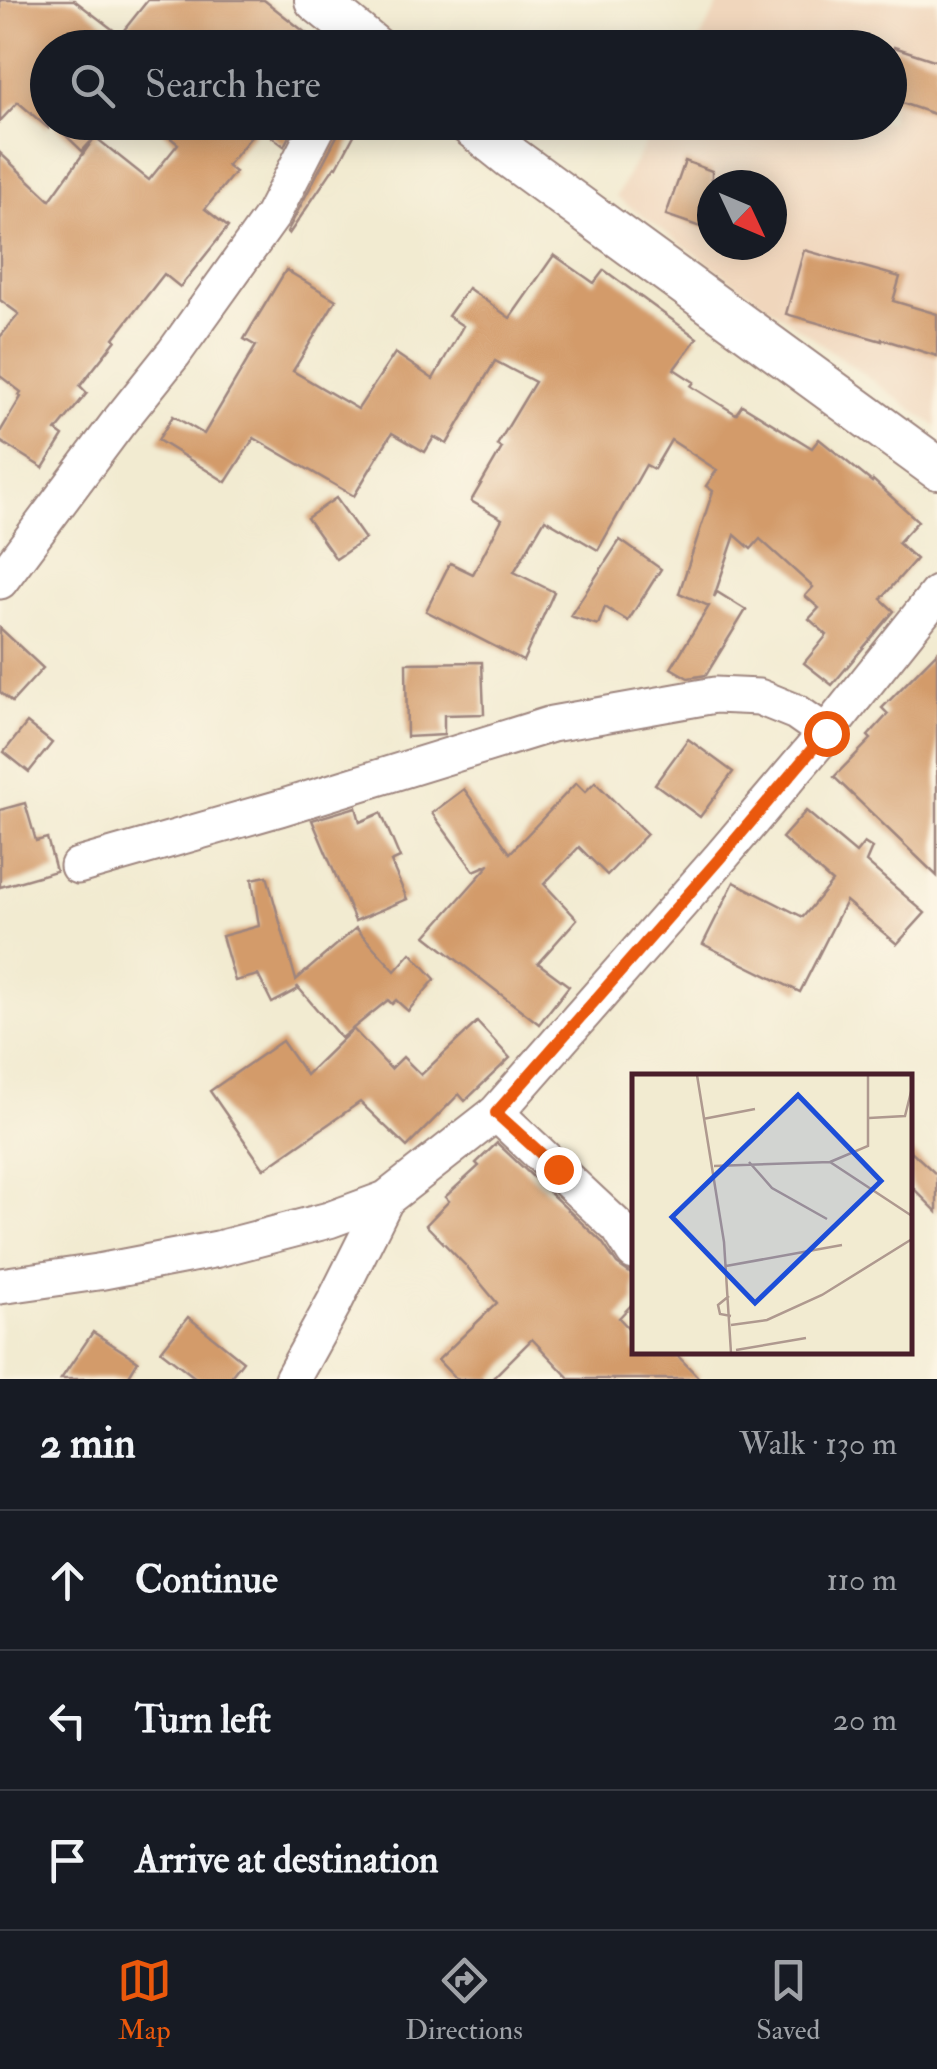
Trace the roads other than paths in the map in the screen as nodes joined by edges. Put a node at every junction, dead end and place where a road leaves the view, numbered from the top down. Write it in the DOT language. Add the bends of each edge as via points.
graph roads {
  1 [pos="316,0"];
  2 [pos="351,30"];
  3 [pos="311,140"];
  4 [pos="490,140"];
  5 [pos="937,468"];
  6 [pos="0,582"];
  7 [pos="937,594"];
  8 [pos="826,733"];
  9 [pos="78,866"];
  10 [pos="496,1113"];
  11 [pos="386,1199"];
  12 [pos="632,1249"];
  13 [pos="0,1286"];
  14 [pos="292,1379"];
  1 -- 2 [label="street"];
  3 -- 6 [label="street" via="272,216"];
  4 -- 5 [label="street"];
  7 -- 8 [label="street"];
  8 -- 9 [label="street" via="759,697 715,695 552,724"];
  8 -- 10 [label="street"];
  10 -- 11 [label="street"];
  10 -- 12 [label="street" via="619,1228"];
  11 -- 13 [label="street" via="218,1250"];
  11 -- 14 [label="street"];
}
